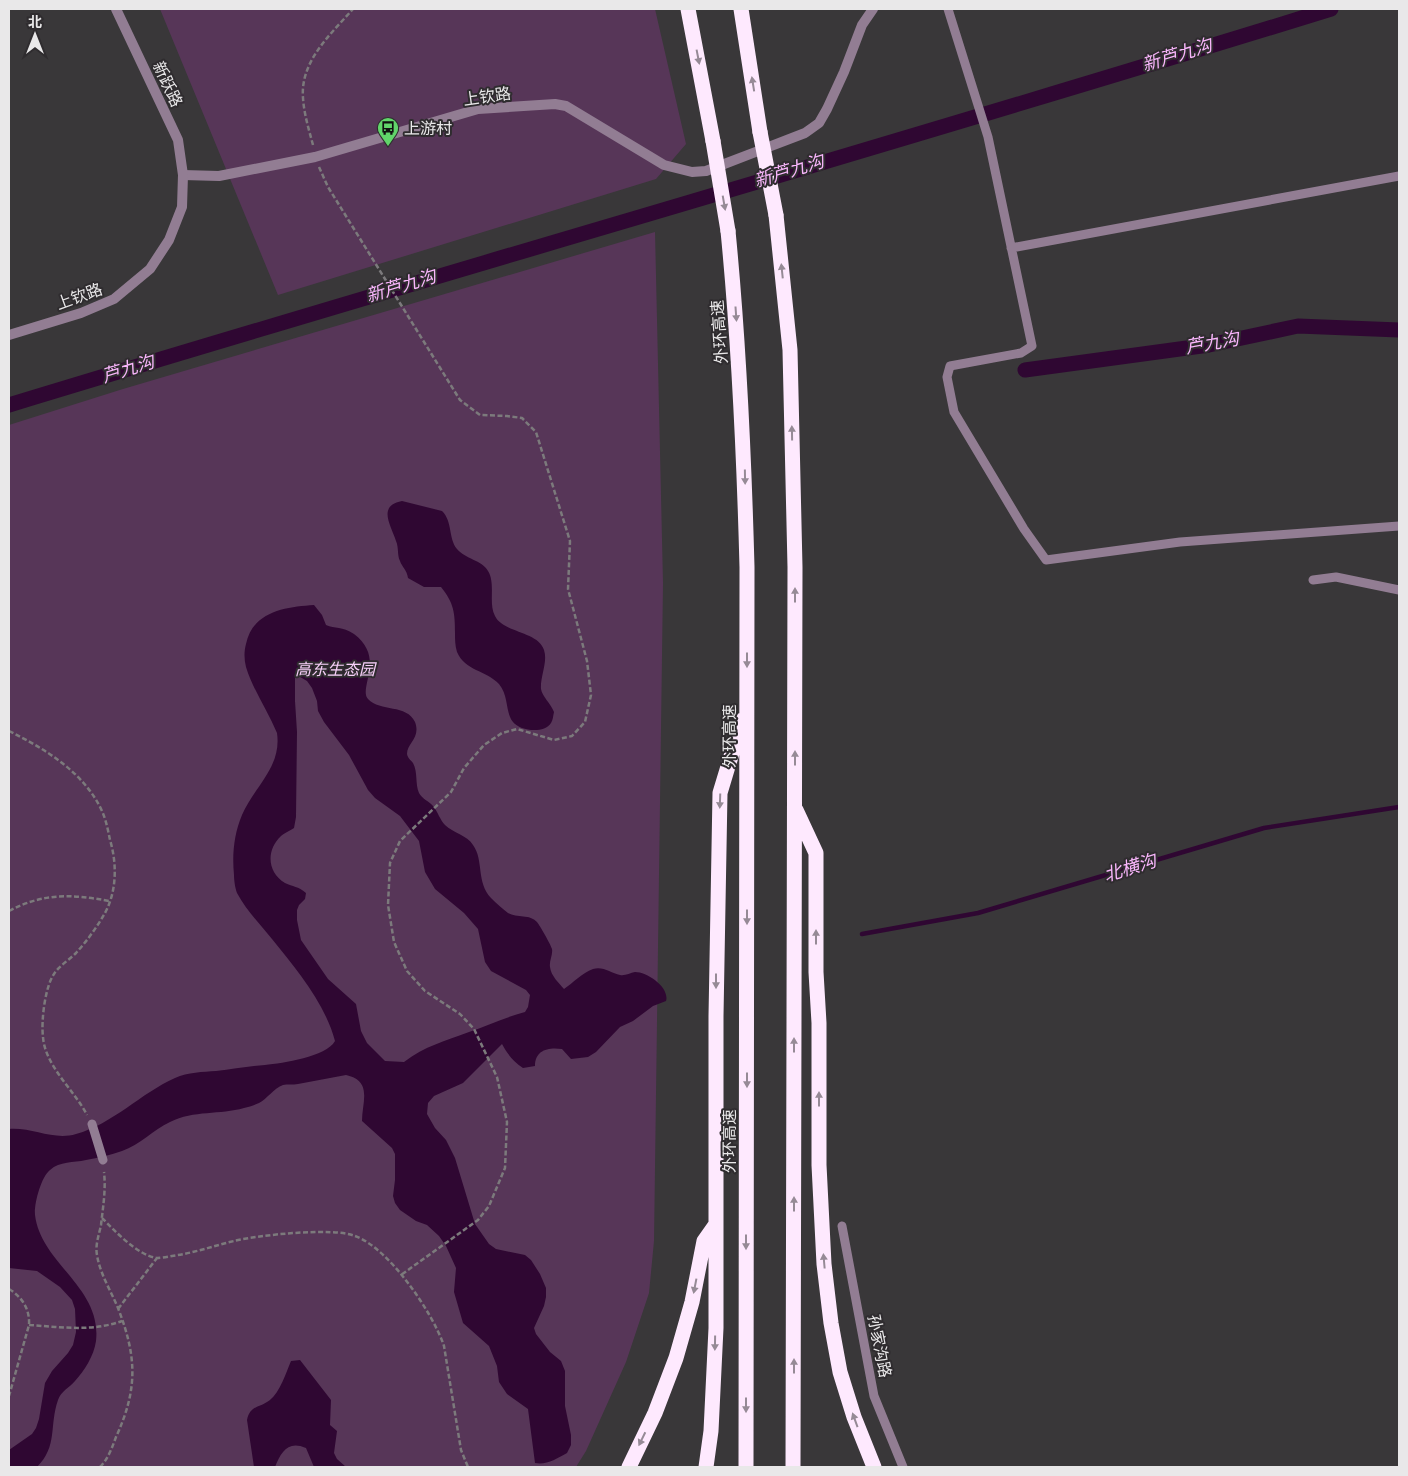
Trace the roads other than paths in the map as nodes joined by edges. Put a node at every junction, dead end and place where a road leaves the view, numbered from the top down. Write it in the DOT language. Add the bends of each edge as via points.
graph roads {
  1 [pos="116,9"];
  2 [pos="688,9"];
  3 [pos="741,9"];
  4 [pos="872,9"];
  5 [pos="948,9"];
  6 [pos="184,175"];
  7 [pos="1399,176"];
  8 [pos="1011,248"];
  9 [pos="9,335"];
  10 [pos="1399,526"];
  11 [pos="1313,580"];
  12 [pos="1399,590"];
  13 [pos="747,704"];
  14 [pos="795,807"];
  15 [pos="92,1124"];
  16 [pos="103,1160"];
  17 [pos="716,1224"];
  18 [pos="842,1226"];
  19 [pos="873,1466"];
  20 [pos="629,1467"];
  21 [pos="706,1467"];
  22 [pos="746,1467"];
  23 [pos="794,1467"];
  24 [pos="903,1467"];
  1 -- 6 [label="street, 新跃路" via="178,140"];
  2 -- 13 [label="highway, 外环高速, one-way, bridge" via="714,142 728,231 736,314 744,444"];
  14 -- 3 [label="highway, one-way, bridge" via="795,567 790,350 776,215"];
  4 -- 6 [label="street, 上钦路" via="819,122 805,133 706,171 692,172 664,165 566,106 554,104 478,109 315,157 219,176"];
  5 -- 8 [label="lane" via="988,137"];
  6 -- 9 [label="street, 上钦路" via="182,207 169,240 150,269 114,299"];
  7 -- 8 [label="lane"];
  8 -- 10 [label="lane" via="1032,346 1021,353 950,366 947,377 954,412 1046,560 1180,542"];
  11 -- 12 [label="lane" via="1336,577"];
  13 -- 17 [label="highway, one-way" via="720,793 716,932"];
  13 -- 22 [label="highway, 外环高速, one-way"];
  19 -- 14 [label="highway, one-way" via="840,1372 825,1274 819,1174 816,852"];
  23 -- 14 [label="highway, one-way"];
  15 -- 16 [label="lane"];
  17 -- 20 [label="highway, one-way" via="704,1241 692,1302 676,1358"];
  17 -- 21 [label="highway, one-way" via="714,1376"];
  18 -- 24 [label="lane, 孙家沟路" via="874,1396"];
}
